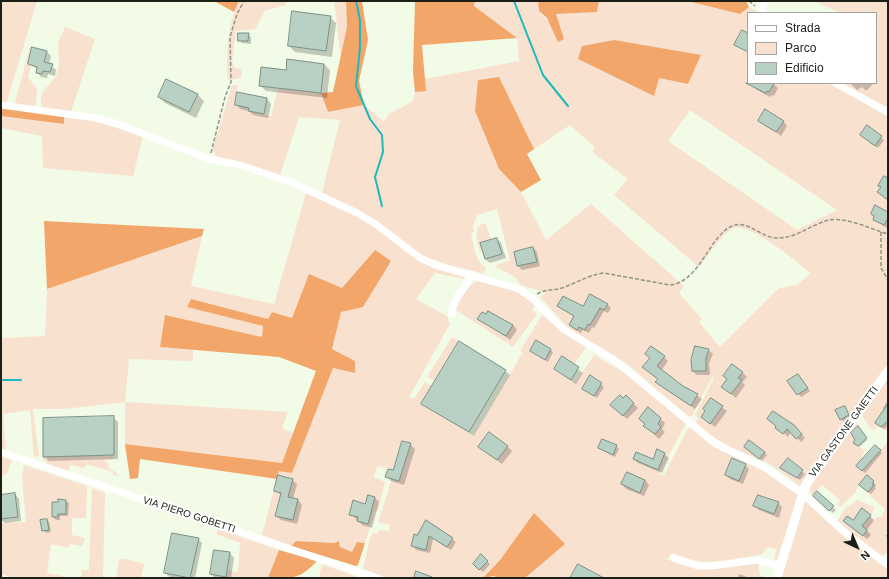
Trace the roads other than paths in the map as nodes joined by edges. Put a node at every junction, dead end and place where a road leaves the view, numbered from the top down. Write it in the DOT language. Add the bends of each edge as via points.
graph roads {
  1 [pos="765,1"];
  2 [pos="763,12"];
  3 [pos="837,84"];
  4 [pos="1,106"];
  5 [pos="888,112"];
  6 [pos="471,274"];
  7 [pos="452,315"];
  8 [pos="888,371"];
  9 [pos="1,452"];
  10 [pos="802,494"];
  11 [pos="674,558"];
  12 [pos="888,565"];
  13 [pos="780,566"];
  14 [pos="378,578"];
  15 [pos="777,578"];
  1 -- 2 [label="street" via="761,8"];
  3 -- 5 [label="street"];
  4 -- 6 [label="street" via="96,118 116,123 211,160 240,165 293,183 357,213 420,258 438,266"];
  6 -- 7 [label="street" via="453,305"];
  6 -- 10 [label="street" via="519,289 532,298 563,329 613,359 716,444 764,467"];
  8 -- 10 [label="main road, VIA GASTONE GAIETTI" via="805,486"];
  9 -- 14 [label="street, VIA PIERO GOBETTI"];
  10 -- 12 [label="street" via="843,531"];
  10 -- 13 [label="main road, VIA GASTONE GAIETTI"];
  11 -- 13 [label="street" via="698,566 757,560"];
  13 -- 15 [label="main road, VIA GASTONE GAIETTI"];
}
